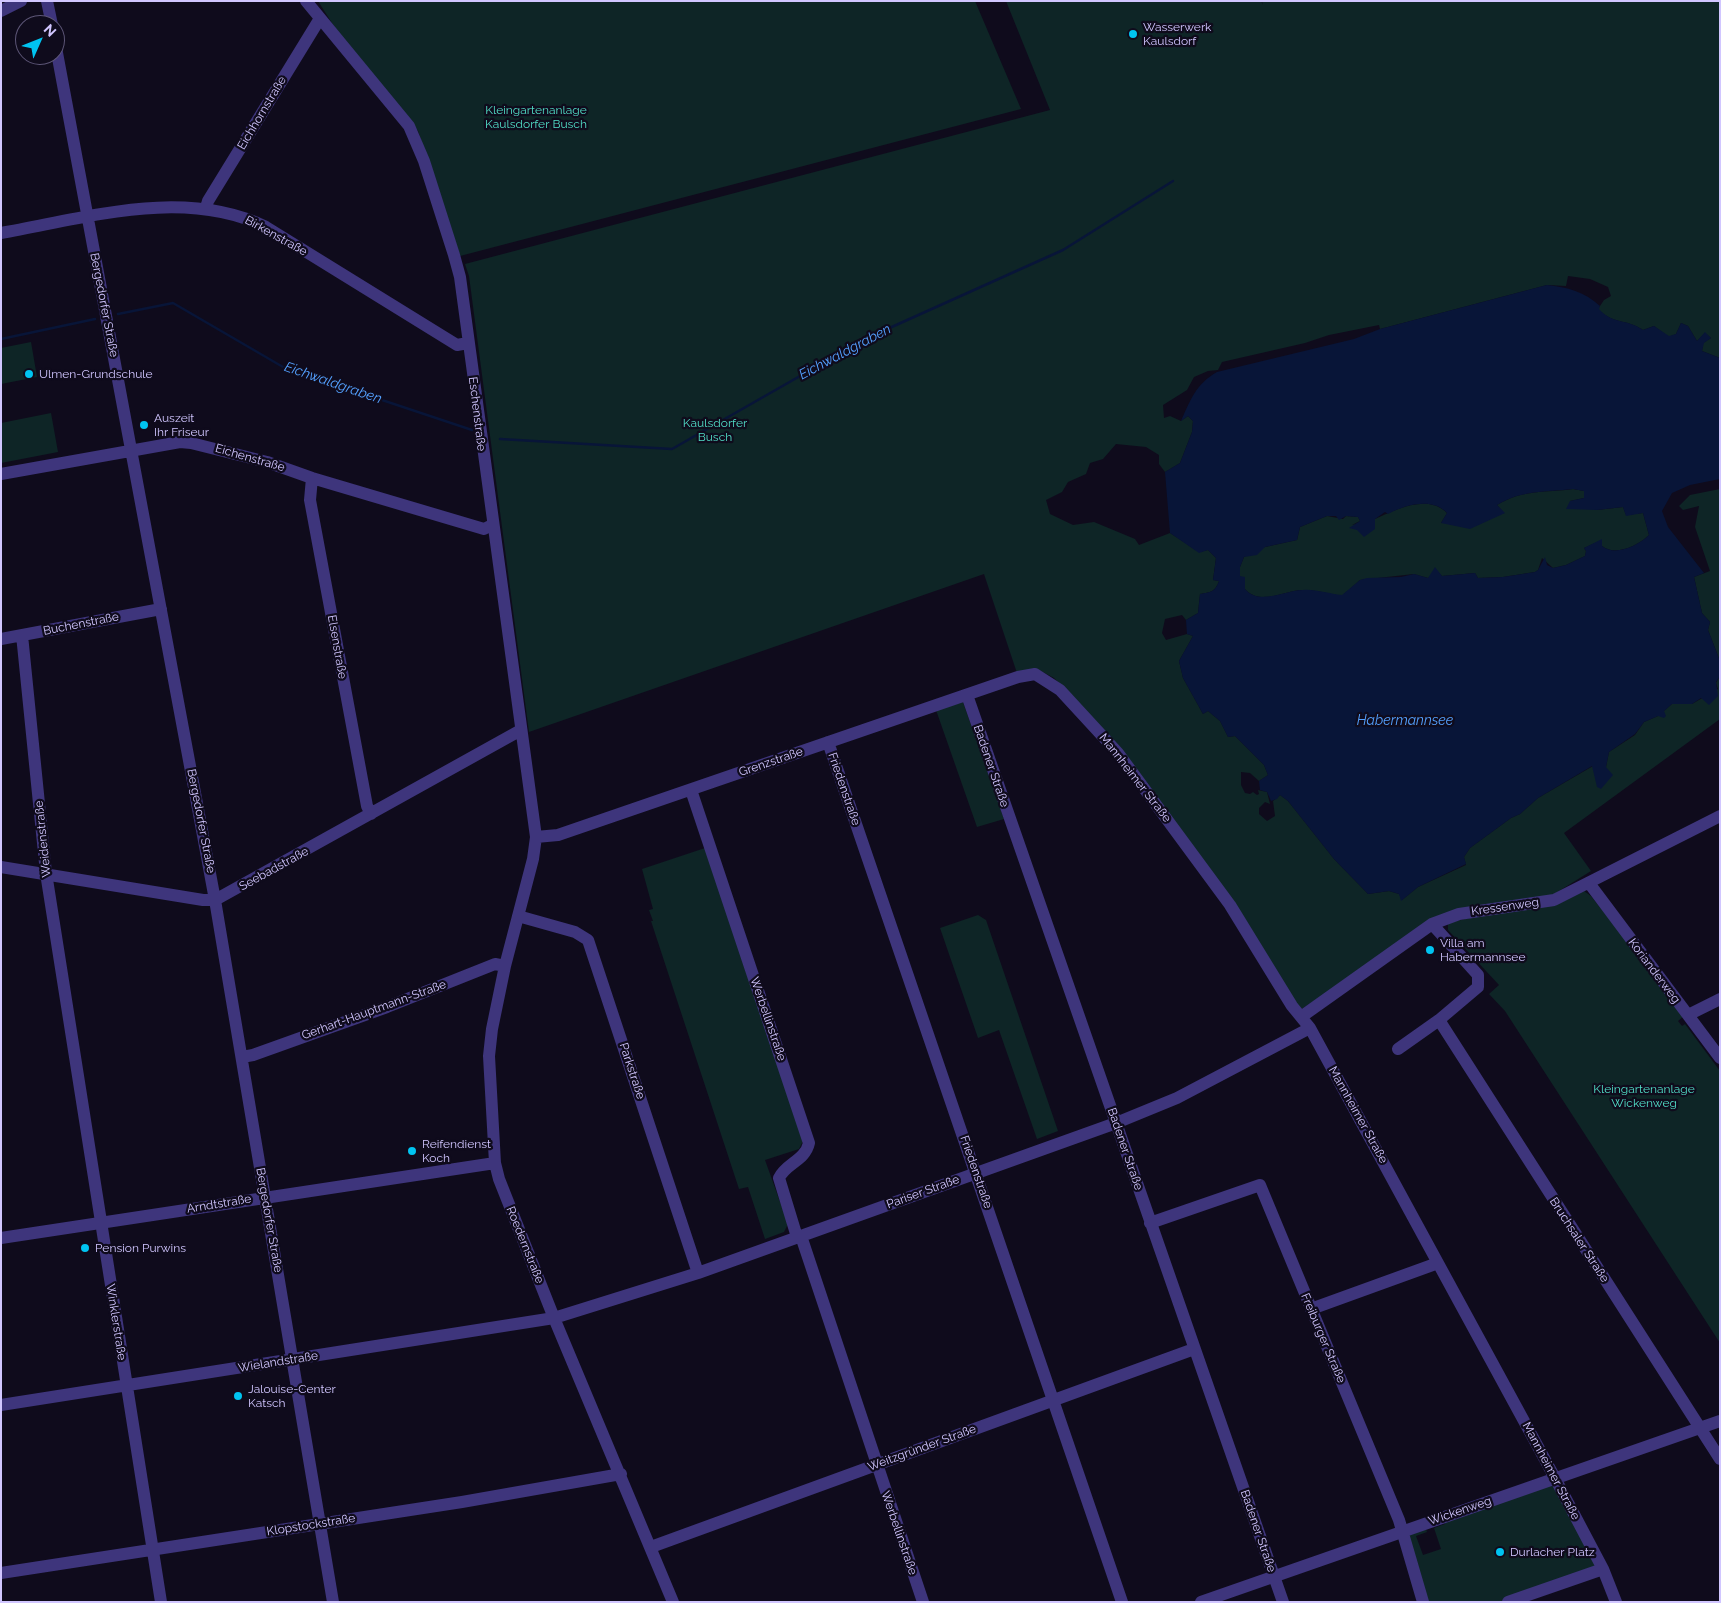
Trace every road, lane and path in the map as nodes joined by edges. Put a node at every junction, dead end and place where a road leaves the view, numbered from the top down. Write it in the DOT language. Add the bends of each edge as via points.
graph roads {
  1 [pos="21,1"];
  2 [pos="47,1"];
  3 [pos="306,1"];
  4 [pos="1,11"];
  5 [pos="50,15"];
  6 [pos="319,20"];
  7 [pos="59,65"];
  8 [pos="206,208"];
  9 [pos="88,218"];
  10 [pos="1,232"];
  11 [pos="468,343"];
  12 [pos="131,450"];
  13 [pos="1,474"];
  14 [pos="312,478"];
  15 [pos="492,526"];
  16 [pos="160,609"];
  17 [pos="22,635"];
  18 [pos="1,639"];
  19 [pos="1034,674"];
  20 [pos="967,695"];
  21 [pos="521,730"];
  22 [pos="828,742"];
  23 [pos="691,790"];
  24 [pos="371,814"];
  25 [pos="1720,816"];
  26 [pos="536,836"];
  27 [pos="1,867"];
  28 [pos="531,869"];
  29 [pos="46,873"];
  30 [pos="1589,883"];
  31 [pos="215,900"];
  32 [pos="518,916"];
  33 [pos="1432,924"];
  34 [pos="505,966"];
  35 [pos="1720,999"];
  36 [pos="1688,1015"];
  37 [pos="1301,1017"];
  38 [pos="1438,1020"];
  39 [pos="1310,1028"];
  40 [pos="73,1041"];
  41 [pos="1398,1050"];
  42 [pos="242,1056"];
  43 [pos="1720,1058"];
  44 [pos="1116,1123"];
  45 [pos="495,1163"];
  46 [pos="976,1173"];
  47 [pos="265,1197"];
  48 [pos="101,1223"];
  49 [pos="1150,1223"];
  50 [pos="799,1236"];
  51 [pos="1,1238"];
  52 [pos="1438,1263"];
  53 [pos="698,1273"];
  54 [pos="1311,1309"];
  55 [pos="554,1318"];
  56 [pos="1194,1349"];
  57 [pos="293,1359"];
  58 [pos="126,1385"];
  59 [pos="1053,1400"];
  60 [pos="1,1404"];
  61 [pos="1720,1421"];
  62 [pos="1700,1428"];
  63 [pos="1720,1459"];
  64 [pos="876,1464"];
  65 [pos="621,1474"];
  66 [pos="1555,1478"];
  67 [pos="320,1523"];
  68 [pos="1401,1531"];
  69 [pos="650,1547"];
  70 [pos="153,1549"];
  71 [pos="1603,1569"];
  72 [pos="1,1573"];
  73 [pos="1274,1576"];
  74 [pos="161,1602"];
  75 [pos="333,1602"];
  76 [pos="673,1602"];
  77 [pos="922,1602"];
  78 [pos="1122,1602"];
  79 [pos="1201,1602"];
  80 [pos="1283,1602"];
  81 [pos="1423,1602"];
  82 [pos="1508,1602"];
  83 [pos="1616,1602"];
  1 -- 4 [label="street"];
  2 -- 5 [label="street"];
  3 -- 6 [label="street, Eschenstraße"];
  6 -- 8 [label="street, Eichhornstraße"];
  6 -- 11 [label="street, Eschenstraße" via="409,126 458,270"];
  7 -- 9 [label="street, Bergedorfer Straße"];
  8 -- 9 [label="street, Birkenstraße" via="154,207"];
  8 -- 11 [label="street, Birkenstraße" via="237,215 266,228 457,345"];
  9 -- 10 [label="street, Birkenstraße"];
  9 -- 12 [label="street, Bergedorfer Straße"];
  11 -- 15 [label="street, Eschenstraße"];
  12 -- 13 [label="street, Eichenstraße"];
  12 -- 14 [label="street, Eichenstraße" via="180,442 197,444 267,462"];
  12 -- 16 [label="street, Bergedorfer Straße"];
  14 -- 15 [label="street, Eichenstraße" via="484,529"];
  14 -- 24 [label="street, Elsenstraße" via="310,500 366,806"];
  15 -- 21 [label="street, Eschenstraße"];
  16 -- 17 [label="street, Buchenstraße"];
  16 -- 31 [label="street, Bergedorfer Straße"];
  17 -- 18 [label="street, Buchenstraße"];
  17 -- 29 [label="street, Weidenstraße"];
  19 -- 20 [label="street, Grenzstraße"];
  19 -- 37 [label="street, Mannheimer Straße" via="1060,690 1118,753 1230,905"];
  20 -- 22 [label="street, Grenzstraße"];
  20 -- 44 [label="street, Badener Straße"];
  21 -- 24 [label="street, Seebadstraße"];
  21 -- 26 [label="street, Eschenstraße"];
  22 -- 23 [label="street, Grenzstraße"];
  22 -- 46 [label="street, Friedenstraße"];
  23 -- 26 [label="street, Grenzstraße" via="558,835"];
  23 -- 50 [label="street, Werbellinstraße" via="809,1143 804,1155 783,1170 778,1178"];
  24 -- 31 [label="street, Seebadstraße"];
  25 -- 30 [label="street, Kressenweg"];
  26 -- 28 [label="street, Eschenstraße"];
  27 -- 29 [label="street"];
  28 -- 32 [label="street, Roedernstraße"];
  29 -- 31 [label="street"];
  29 -- 40 [label="street, Weidenstraße"];
  30 -- 33 [label="street, Kressenweg" via="1554,900 1459,914"];
  30 -- 36 [label="street, Korianderweg"];
  31 -- 42 [label="street, Bergedorfer Straße"];
  32 -- 34 [label="street, Roedernstraße"];
  32 -- 53 [label="street, Parkstraße" via="574,932 588,940"];
  33 -- 37 [label="street, Kressenweg"];
  33 -- 38 [label="street" via="1478,975 1478,987"];
  34 -- 42 [label="street, Gerhart-Hauptmann-Straße" via="495,964 380,1009 253,1055"];
  34 -- 45 [label="street, Roedernstraße" via="489,1056"];
  35 -- 36 [label="street"];
  36 -- 43 [label="street, Korianderweg"];
  37 -- 39 [label="street, Mannheimer Straße"];
  38 -- 41 [label="street"];
  38 -- 62 [label="street, Bruchsaler Straße"];
  39 -- 44 [label="street, Pariser Straße" via="1177,1098"];
  39 -- 52 [label="street, Mannheimer Straße"];
  40 -- 48 [label="street, Winklerstraße"];
  42 -- 47 [label="street, Bergedorfer Straße"];
  44 -- 46 [label="street, Pariser Straße"];
  44 -- 49 [label="street, Badener Straße"];
  45 -- 47 [label="street, Arndtstraße"];
  45 -- 55 [label="street, Roedernstraße"];
  46 -- 50 [label="street, Pariser Straße"];
  46 -- 59 [label="street, Friedenstraße"];
  47 -- 48 [label="street, Arndtstraße"];
  47 -- 57 [label="street, Bergedorfer Straße"];
  48 -- 51 [label="street, Arndtstraße"];
  48 -- 58 [label="street, Winklerstraße"];
  49 -- 54 [label="street, Freiburger Straße" via="1260,1184"];
  49 -- 56 [label="street, Badener Straße"];
  50 -- 53 [label="street, Pariser Straße"];
  50 -- 64 [label="street, Werbellinstraße"];
  52 -- 54 [label="street"];
  52 -- 66 [label="street, Mannheimer Straße"];
  53 -- 55 [label="street, Pariser Straße"];
  54 -- 68 [label="street, Freiburger Straße"];
  55 -- 57 [label="street, Wielandstraße"];
  55 -- 65 [label="street, Roedernstraße"];
  56 -- 59 [label="street, Weitzgründer Straße"];
  56 -- 73 [label="street, Badener Straße"];
  57 -- 58 [label="street, Wielandstraße"];
  57 -- 67 [label="street, Bergedorfer Straße"];
  58 -- 60 [label="street, Wielandstraße"];
  58 -- 70 [label="street, Winklerstraße"];
  59 -- 64 [label="street, Weitzgründer Straße"];
  59 -- 78 [label="street, Friedenstraße"];
  61 -- 62 [label="street, Wickenweg"];
  62 -- 63 [label="street, Bruchsaler Straße"];
  62 -- 66 [label="street, Wickenweg"];
  64 -- 69 [label="street, Weitzgründer Straße"];
  64 -- 77 [label="street, Werbellinstraße"];
  65 -- 67 [label="street, Klopstockstraße"];
  65 -- 69 [label="street, Roedernstraße"];
  66 -- 68 [label="street, Wickenweg"];
  66 -- 71 [label="street, Mannheimer Straße"];
  67 -- 70 [label="street, Klopstockstraße"];
  67 -- 75 [label="street, Bergedorfer Straße"];
  68 -- 73 [label="street, Wickenweg"];
  68 -- 81 [label="street, Freiburger Straße"];
  69 -- 76 [label="street, Roedernstraße"];
  70 -- 72 [label="street, Klopstockstraße"];
  70 -- 74 [label="street, Winklerstraße"];
  71 -- 82 [label="street"];
  71 -- 83 [label="street, Mannheimer Straße"];
  73 -- 79 [label="street, Wickenweg"];
  73 -- 80 [label="street, Badener Straße"];
}
